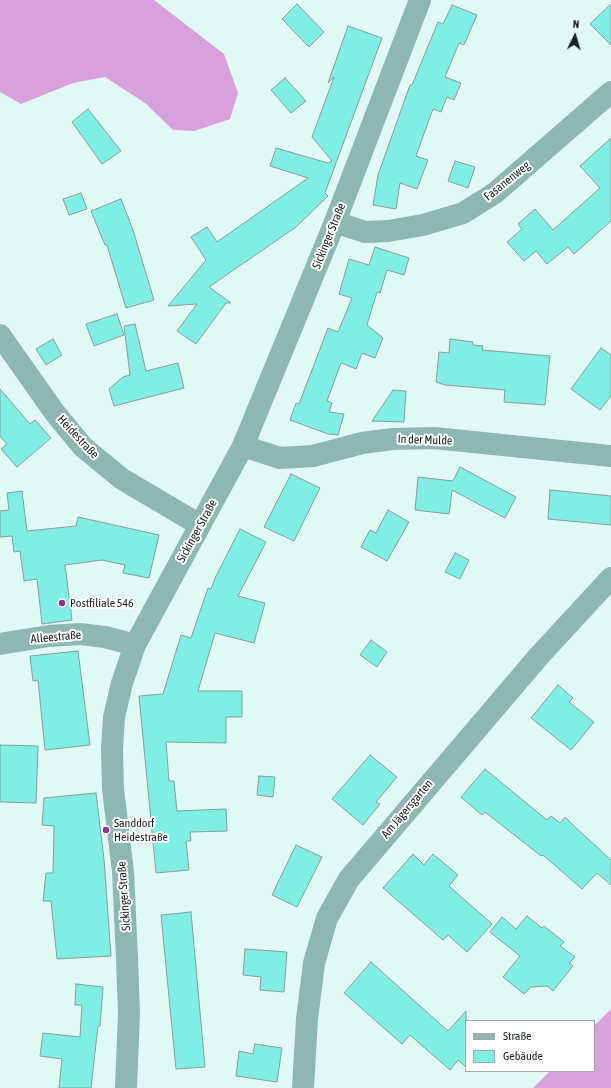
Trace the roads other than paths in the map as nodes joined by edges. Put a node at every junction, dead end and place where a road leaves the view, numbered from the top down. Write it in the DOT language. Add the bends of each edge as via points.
graph roads {
  1 [pos="420,0"];
  2 [pos="611,92"];
  3 [pos="335,222"];
  4 [pos="0,335"];
  5 [pos="244,446"];
  6 [pos="611,456"];
  7 [pos="200,525"];
  8 [pos="611,578"];
  9 [pos="0,644"];
  10 [pos="135,645"];
  11 [pos="126,1088"];
  12 [pos="303,1088"];
  1 -- 3 [label="street, Sickinger Straße"];
  2 -- 3 [label="street, Fasanenweg" via="495,193 463,213 423,225 388,231 365,232"];
  3 -- 5 [label="street, Sickinger Straße"];
  4 -- 7 [label="street, Heidestraße" via="55,413 83,447 122,479"];
  5 -- 6 [label="street, In der Mulde" via="280,458 313,456 362,443 434,438"];
  5 -- 7 [label="street, Sickinger Straße"];
  7 -- 10 [label="street, Sickinger Straße"];
  8 -- 12 [label="street, Am Jägersgarten" via="534,662 349,879 327,918 314,963 307,1019"];
  9 -- 10 [label="street, Alleestraße" via="80,634"];
  10 -- 11 [label="street, Sickinger Straße" via="114,717 112,749 127,950 129,1014"];
}
